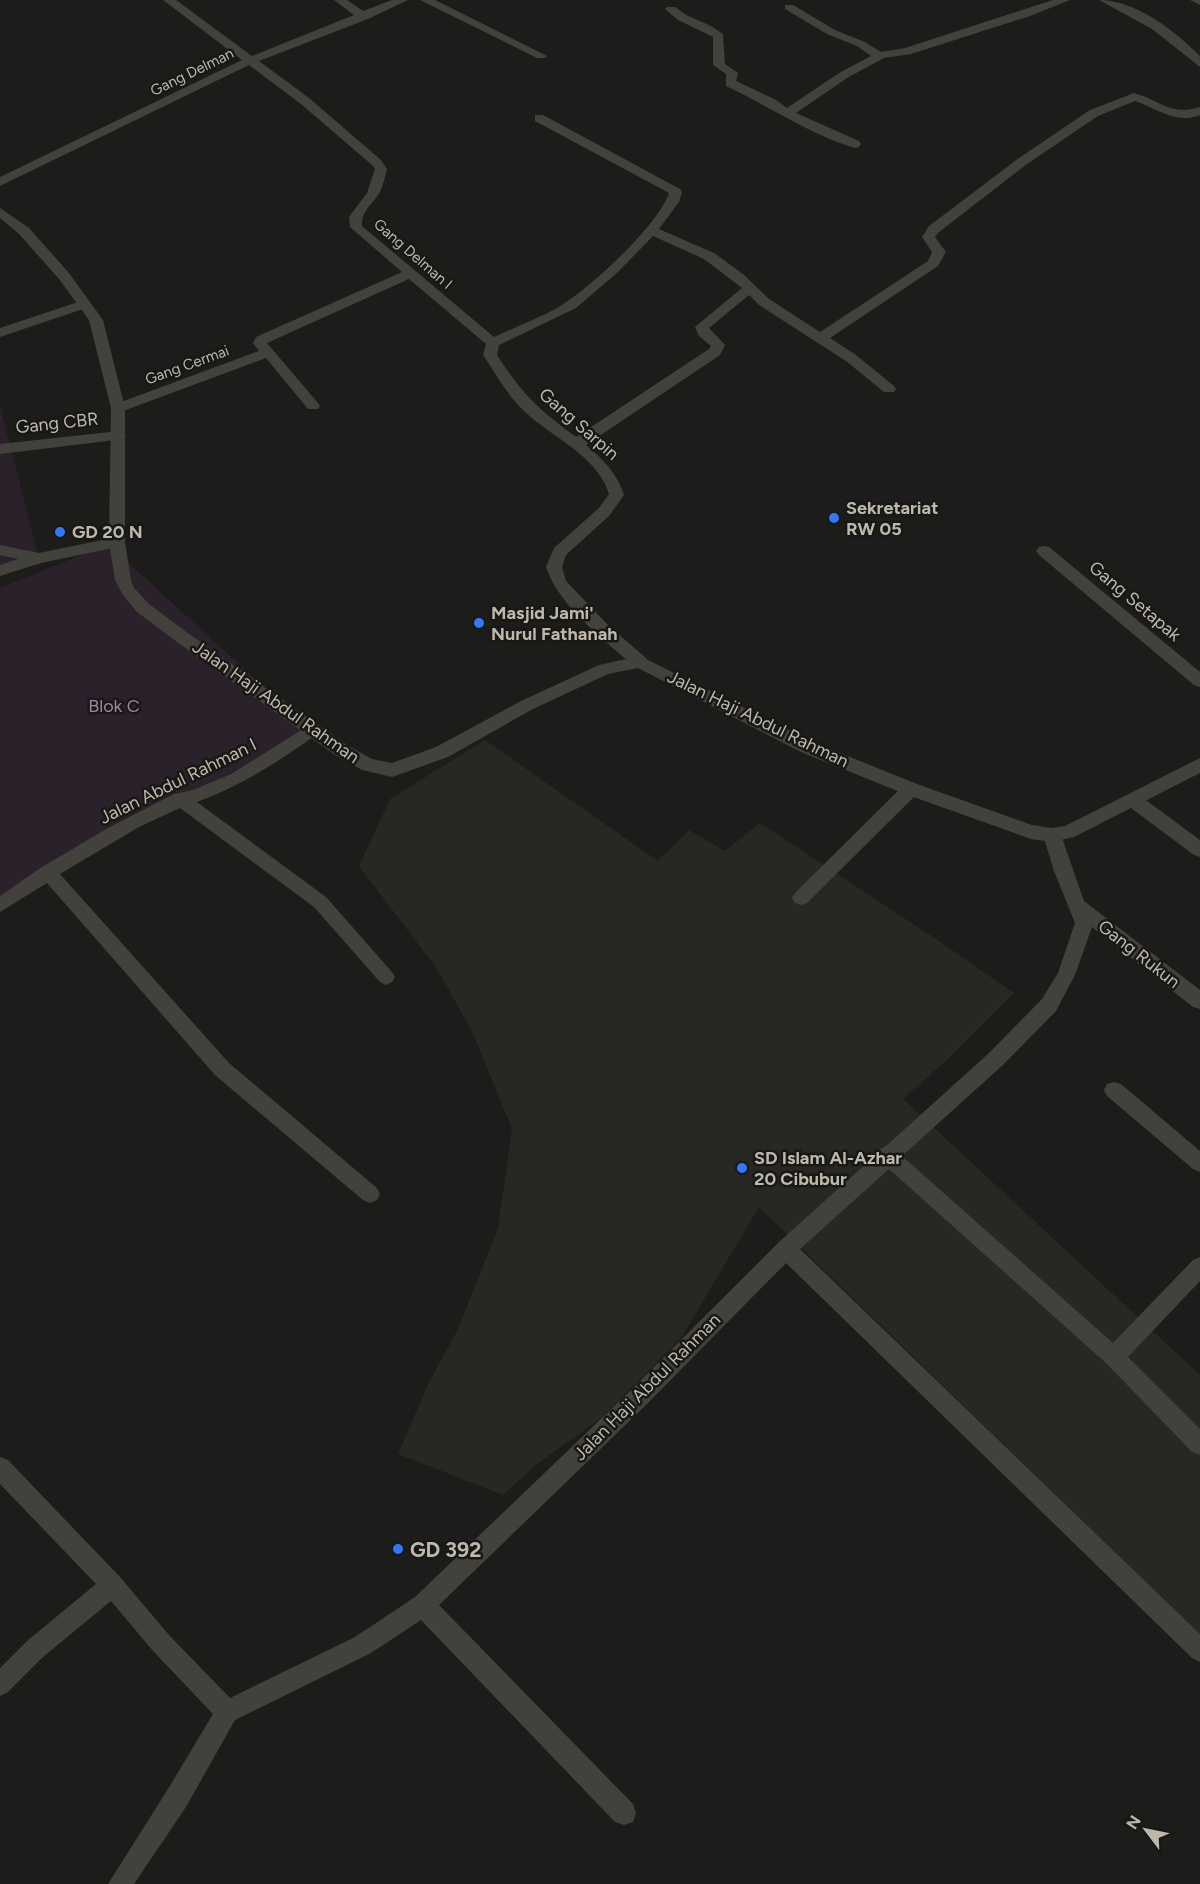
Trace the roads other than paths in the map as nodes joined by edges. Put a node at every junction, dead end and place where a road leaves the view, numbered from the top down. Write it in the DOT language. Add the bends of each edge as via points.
graph roads {
  1 [pos="169,0"];
  2 [pos="340,0"];
  3 [pos="402,0"];
  4 [pos="426,0"];
  5 [pos="1064,0"];
  6 [pos="1105,0"];
  7 [pos="789,7"];
  8 [pos="670,9"];
  9 [pos="364,17"];
  10 [pos="541,56"];
  11 [pos="880,56"];
  12 [pos="249,61"];
  13 [pos="1200,63"];
  14 [pos="1200,111"];
  15 [pos="787,114"];
  16 [pos="539,118"];
  17 [pos="855,144"];
  18 [pos="0,182"];
  19 [pos="0,212"];
  20 [pos="652,231"];
  21 [pos="409,274"];
  22 [pos="749,289"];
  23 [pos="84,304"];
  24 [pos="0,333"];
  25 [pos="819,339"];
  26 [pos="493,343"];
  27 [pos="267,353"];
  28 [pos="889,390"];
  29 [pos="313,406"];
  30 [pos="118,408"];
  31 [pos="119,436"];
  32 [pos="575,445"];
  33 [pos="0,449"];
  34 [pos="117,542"];
  35 [pos="0,549"];
  36 [pos="1044,551"];
  37 [pos="39,558"];
  38 [pos="0,571"];
  39 [pos="640,662"];
  40 [pos="1200,681"];
  41 [pos="311,730"];
  42 [pos="1200,765"];
  43 [pos="911,789"];
  44 [pos="180,800"];
  45 [pos="1133,800"];
  46 [pos="1053,835"];
  47 [pos="1200,850"];
  48 [pos="48,872"];
  49 [pos="801,898"];
  50 [pos="0,904"];
  51 [pos="1079,907"];
  52 [pos="386,977"];
  53 [pos="1200,1001"];
  54 [pos="1114,1090"];
  55 [pos="887,1155"];
  56 [pos="1200,1163"];
  57 [pos="370,1194"];
  58 [pos="786,1249"];
  59 [pos="1200,1267"];
  60 [pos="1114,1357"];
  61 [pos="1200,1444"];
  62 [pos="0,1468"];
  63 [pos="112,1585"];
  64 [pos="423,1605"];
  65 [pos="1200,1650"];
  66 [pos="0,1684"];
  67 [pos="227,1712"];
  68 [pos="624,1813"];
  69 [pos="120,1884"];
  1 -- 12 [label="street"];
  2 -- 9 [label="street"];
  3 -- 9 [label="street, Gang Delman"];
  4 -- 10 [label="street"];
  5 -- 11 [label="street" via="1012,20"];
  6 -- 13 [label="street" via="1156,27"];
  7 -- 11 [label="street"];
  8 -- 15 [label="street" via="681,19 719,36 719,65 732,73 730,83"];
  9 -- 12 [label="street, Gang Delman"];
  11 -- 15 [label="street" via="831,80"];
  12 -- 18 [label="street, Gang Delman"];
  12 -- 21 [label="street, Gang Delman I" via="305,101 377,163 381,169 374,191 354,221"];
  14 -- 25 [label="street" via="1182,116 1134,97 1094,113 1023,161 934,230 928,237 939,252 933,263"];
  15 -- 17 [label="street"];
  16 -- 20 [label="street" via="676,192 673,205"];
  19 -- 23 [label="street, Jalan Haji Abdul Rahman" via="24,231"];
  20 -- 22 [label="street" via="709,256"];
  20 -- 26 [label="street" via="571,305"];
  21 -- 26 [label="street, Gang Delman I"];
  21 -- 27 [label="street" via="263,337 260,343"];
  22 -- 25 [label="street"];
  22 -- 32 [label="street" via="702,327 718,345 715,352"];
  23 -- 24 [label="street"];
  23 -- 30 [label="street, Jalan Haji Abdul Rahman" via="96,320"];
  25 -- 28 [label="street" via="851,358"];
  26 -- 32 [label="street, Gang Sarpin" via="490,354 513,391 529,409"];
  27 -- 29 [label="street"];
  27 -- 30 [label="street, Gang Cermai"];
  30 -- 31 [label="street, Jalan Haji Abdul Rahman"];
  31 -- 33 [label="street, Gang CBR"];
  31 -- 34 [label="street, Jalan Haji Abdul Rahman"];
  32 -- 39 [label="street, Gang Sarpin" via="616,484 617,495 604,512 558,552 554,567 559,583"];
  34 -- 37 [label="street"];
  34 -- 41 [label="street, Jalan Haji Abdul Rahman" via="123,580 143,608"];
  35 -- 37 [label="street"];
  36 -- 40 [label="street, Gang Setapak"];
  37 -- 38 [label="street"];
  39 -- 41 [label="street, Jalan Haji Abdul Rahman" via="605,669 527,705 442,752 392,770 368,765"];
  39 -- 43 [label="street, Jalan Haji Abdul Rahman" via="807,747"];
  41 -- 44 [label="street, Jalan Abdul Rahman I" via="257,767 225,784"];
  42 -- 45 [label="street, Jalan Haji Abdul Rahman"];
  43 -- 46 [label="street, Jalan Haji Abdul Rahman" via="1031,832"];
  43 -- 49 [label="street"];
  44 -- 48 [label="street, Jalan Abdul Rahman I"];
  44 -- 52 [label="street" via="320,902"];
  45 -- 46 [label="street, Jalan Haji Abdul Rahman" via="1068,832"];
  45 -- 47 [label="street"];
  46 -- 51 [label="street, Jalan Haji Abdul Rahman"];
  48 -- 50 [label="street, Jalan Abdul Rahman I"];
  48 -- 57 [label="street" via="222,1069"];
  51 -- 53 [label="street, Gang Rukun"];
  51 -- 55 [label="street, Jalan Haji Abdul Rahman" via="1084,923 1076,952 1049,1005 996,1059"];
  54 -- 56 [label="street"];
  55 -- 58 [label="street, Jalan Haji Abdul Rahman"];
  55 -- 60 [label="street"];
  58 -- 64 [label="street, Jalan Haji Abdul Rahman"];
  58 -- 65 [label="street"];
  59 -- 60 [label="street"];
  60 -- 61 [label="street"];
  62 -- 63 [label="street"];
  63 -- 66 [label="street" via="35,1649"];
  63 -- 67 [label="street"];
  64 -- 67 [label="street, Jalan Haji Abdul Rahman" via="363,1645"];
  64 -- 68 [label="street"];
  67 -- 69 [label="street"];
}
